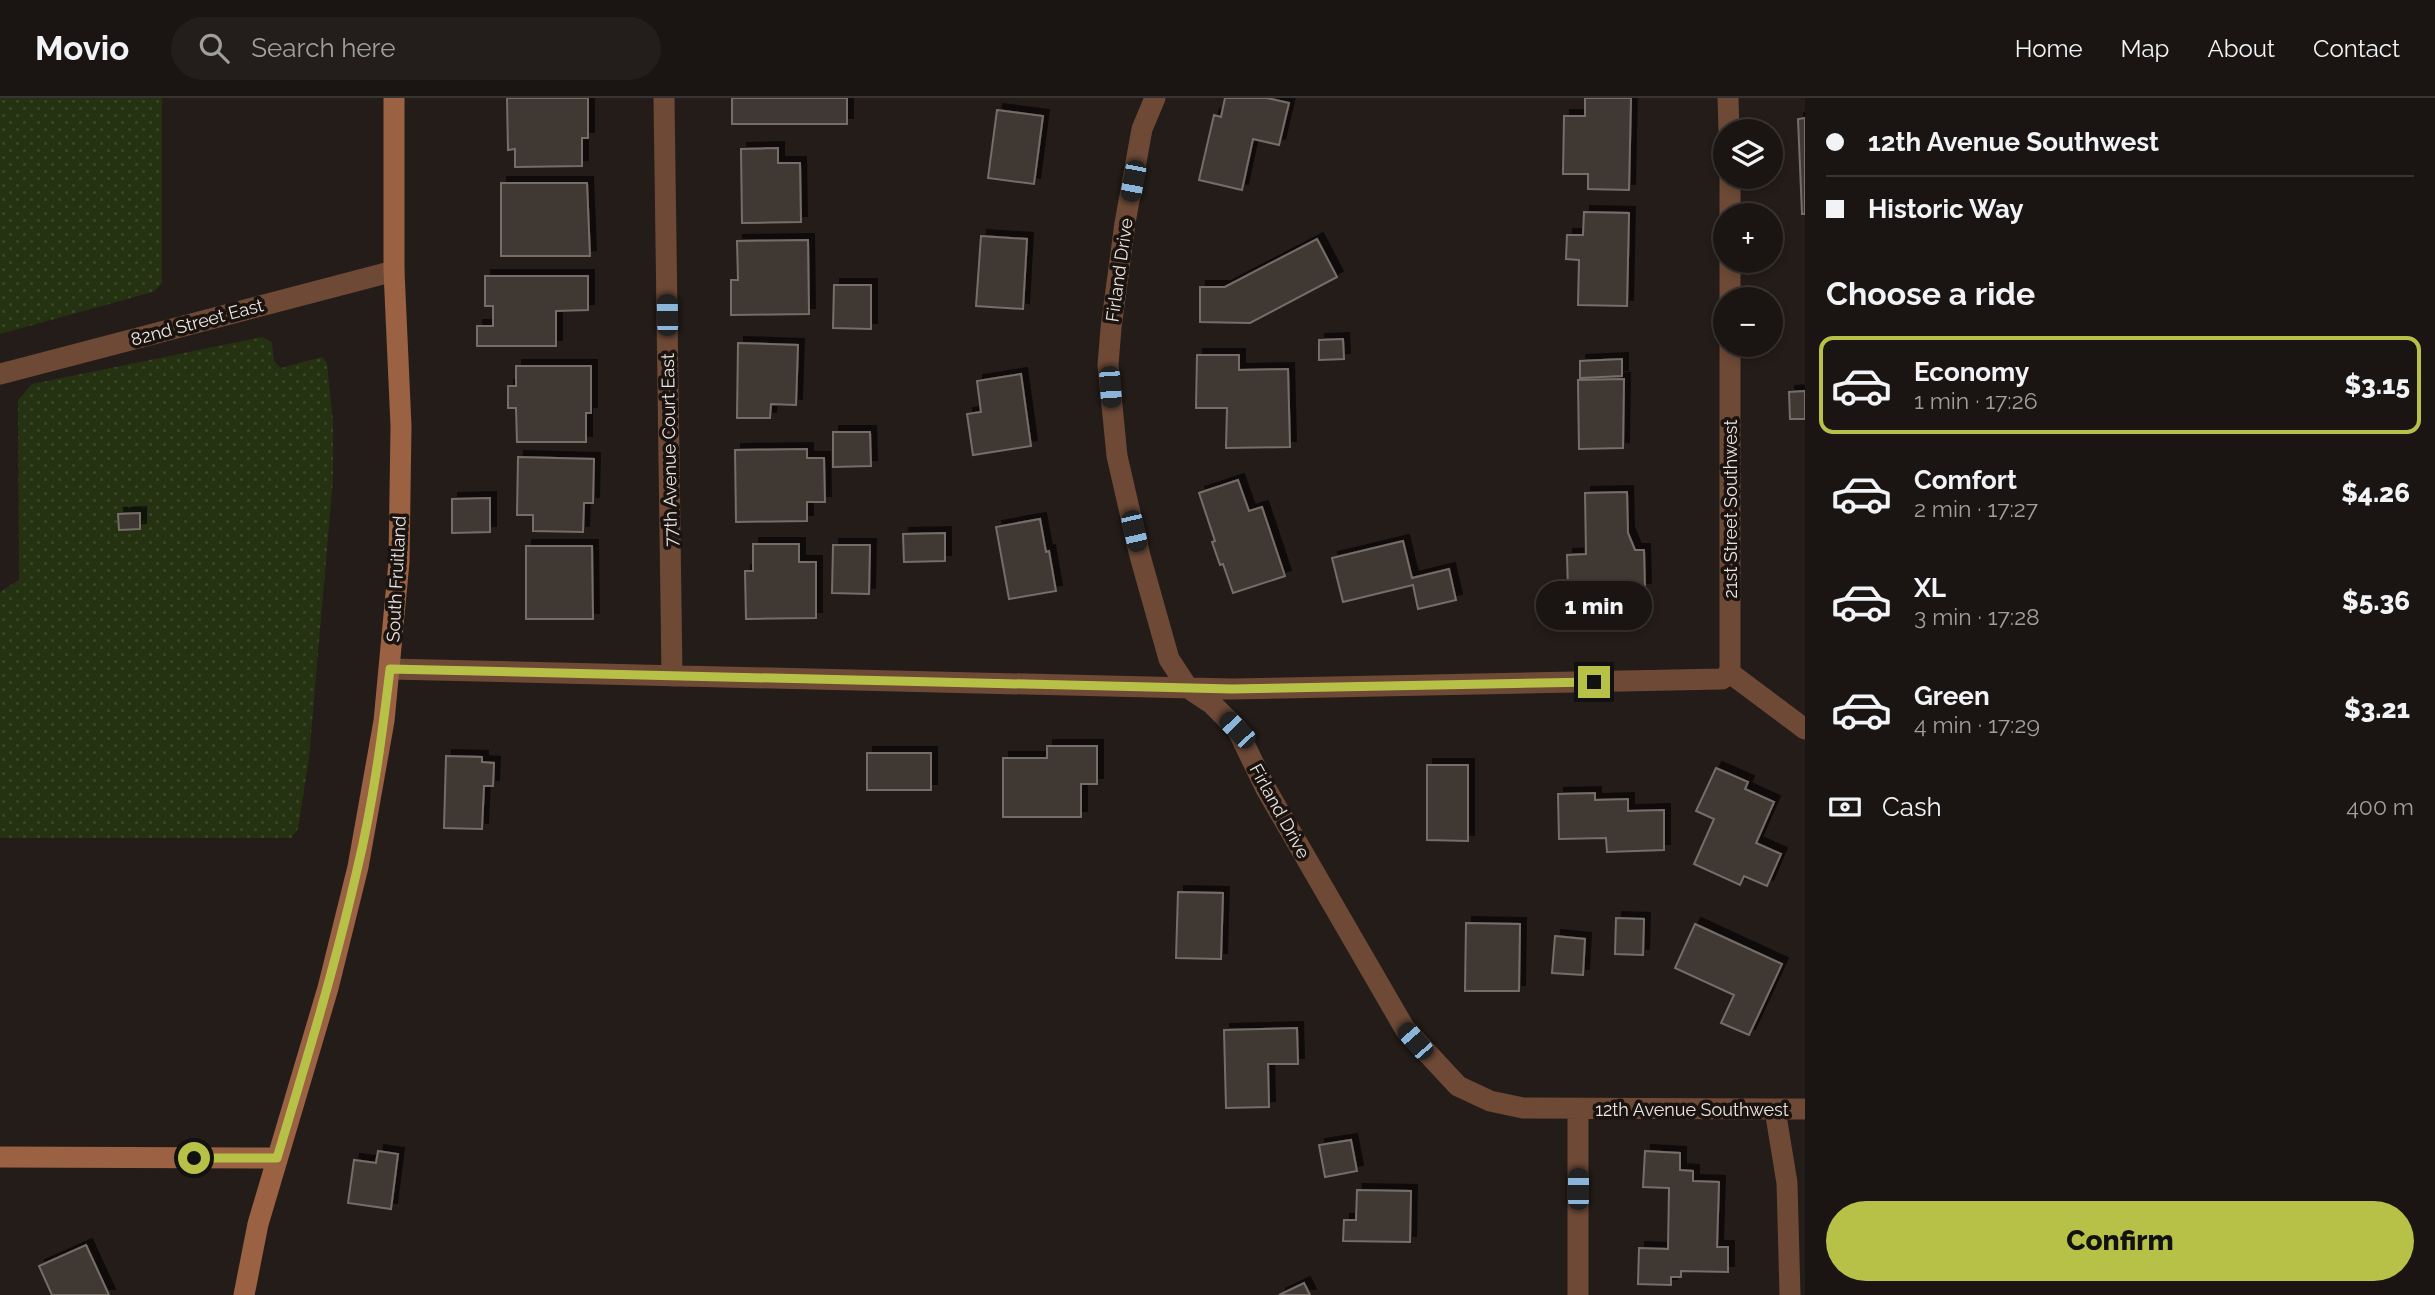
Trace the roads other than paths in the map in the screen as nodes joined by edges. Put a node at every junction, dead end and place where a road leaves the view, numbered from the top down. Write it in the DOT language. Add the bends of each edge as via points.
graph roads {
  1 [pos="394,98"];
  2 [pos="664,98"];
  3 [pos="1155,98"];
  4 [pos="1728,98"];
  5 [pos="1729,119"];
  6 [pos="394,271"];
  7 [pos="1730,357"];
  8 [pos="0,374"];
  9 [pos="390,669"];
  10 [pos="1730,673"];
  11 [pos="672,676"];
  12 [pos="1188,688"];
  13 [pos="1805,729"];
  14 [pos="1805,1109"];
  15 [pos="1578,1110"];
  16 [pos="1774,1110"];
  17 [pos="0,1157"];
  18 [pos="277,1158"];
  19 [pos="244,1295"];
  20 [pos="1578,1295"];
  21 [pos="1790,1295"];
  1 -- 6 [label="street, South Fruitland"];
  2 -- 11 [label="street, 77th Avenue Court East"];
  3 -- 12 [label="street, Firland Drive" via="1142,128 1128,207 1108,365 1117,456 1140,556 1169,659"];
  4 -- 5 [label="street"];
  6 -- 8 [label="street, 82nd Street East"];
  6 -- 9 [label="street, South Fruitland" via="401,426 399,562"];
  7 -- 10 [label="street, 21st Street Southwest"];
  9 -- 11 [label="street"];
  9 -- 18 [label="street, South Fruitland" via="358,867 328,988"];
  10 -- 12 [label="street" via="1722,679"];
  10 -- 13 [label="street"];
  11 -- 12 [label="street"];
  12 -- 15 [label="street, Firland Drive" via="1237,730 1380,989 1426,1053 1458,1086 1490,1101 1523,1108"];
  14 -- 16 [label="street, 12th Avenue Southwest"];
  15 -- 16 [label="street, 12th Avenue Southwest"];
  15 -- 20 [label="street"];
  16 -- 21 [label="street" via="1787,1183"];
  17 -- 18 [label="street"];
  18 -- 19 [label="street, South Fruitland"];
}
